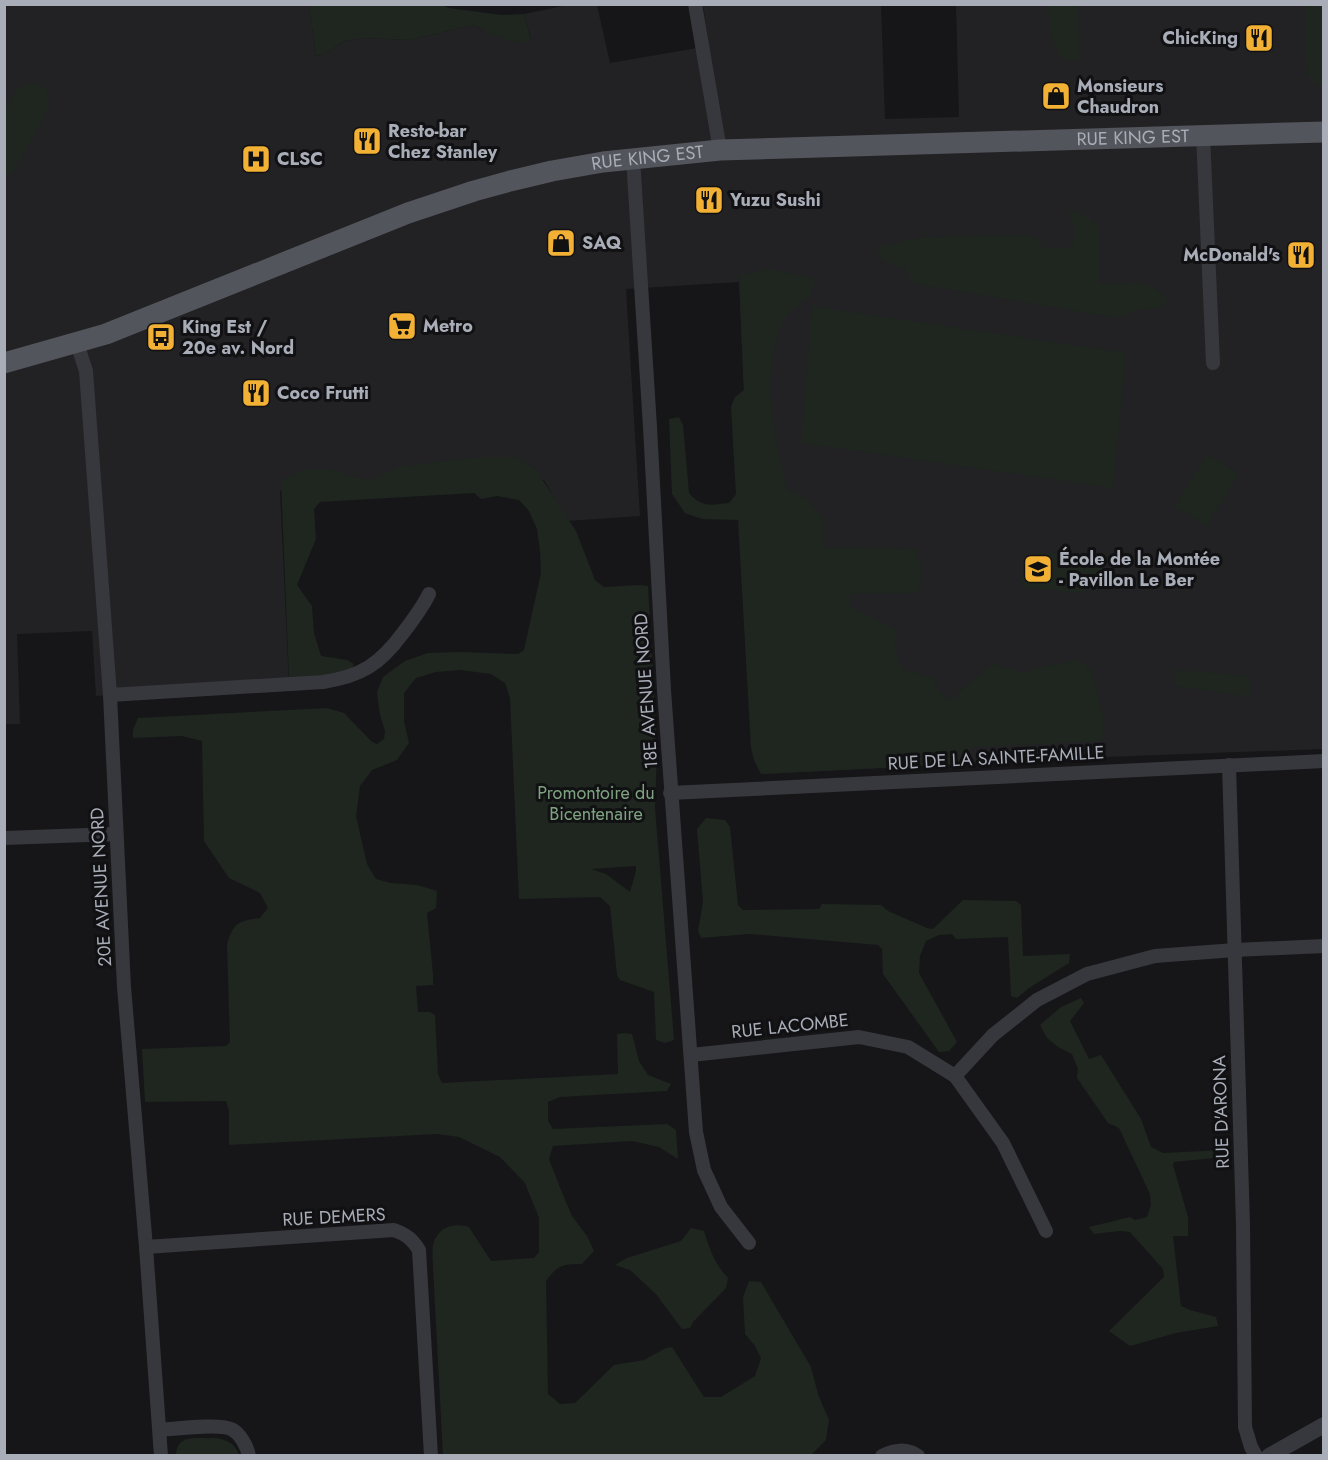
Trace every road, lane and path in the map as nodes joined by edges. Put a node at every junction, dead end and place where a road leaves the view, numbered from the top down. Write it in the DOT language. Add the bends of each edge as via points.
graph roads {
  1 [pos="695,4"];
  2 [pos="1323,132"];
  3 [pos="1203,135"];
  4 [pos="720,150"];
  5 [pos="633,158"];
  6 [pos="77,344"];
  7 [pos="4,363"];
  8 [pos="1213,363"];
  9 [pos="429,594"];
  10 [pos="110,696"];
  11 [pos="1323,760"];
  12 [pos="1229,765"];
  13 [pos="670,793"];
  14 [pos="116,834"];
  15 [pos="4,838"];
  16 [pos="1323,946"];
  17 [pos="1235,950"];
  18 [pos="691,1055"];
  19 [pos="955,1076"];
  20 [pos="1046,1231"];
  21 [pos="749,1243"];
  22 [pos="146,1246"];
  23 [pos="1323,1425"];
  24 [pos="160,1430"];
  25 [pos="161,1455"];
  26 [pos="249,1455"];
  27 [pos="431,1455"];
  28 [pos="882,1455"];
  29 [pos="918,1455"];
  30 [pos="1256,1455"];
  31 [pos="1269,1455"];
  1 -- 4 [label="street"];
  2 -- 3 [label="main road, RUE KING EST"];
  3 -- 4 [label="main road, RUE KING EST"];
  3 -- 8 [label="street"];
  4 -- 5 [label="main road, RUE KING EST"];
  5 -- 6 [label="main road, RUE KING EST" via="552,171 442,201"];
  5 -- 13 [label="street, 18E AVENUE NORD"];
  6 -- 7 [label="main road, RUE KING EST"];
  6 -- 10 [label="street, 20E AVENUE NORD" via="87,371"];
  9 -- 10 [label="street" via="390,650 376,663 343,679"];
  10 -- 14 [label="street, 20E AVENUE NORD"];
  11 -- 12 [label="street, RUE DE LA SAINTE-FAMILLE"];
  12 -- 13 [label="street, RUE DE LA SAINTE-FAMILLE"];
  12 -- 17 [label="street, RUE D'ARONA"];
  13 -- 18 [label="street, 18E AVENUE NORD"];
  14 -- 15 [label="street"];
  14 -- 22 [label="street, 20E AVENUE NORD" via="124,987"];
  16 -- 17 [label="street"];
  17 -- 19 [label="street" via="1155,956 1087,974 1037,1000 993,1035"];
  17 -- 30 [label="street, RUE D'ARONA" via="1245,1427"];
  18 -- 19 [label="street, RUE LACOMBE" via="859,1037 908,1047"];
  18 -- 21 [label="street, 18E AVENUE NORD" via="696,1132 704,1170 721,1208"];
  19 -- 20 [label="street, RUE LACOMBE" via="1003,1143"];
  22 -- 24 [label="street, 20E AVENUE NORD"];
  22 -- 27 [label="street, RUE DEMERS" via="394,1230 407,1234 419,1250"];
  23 -- 31 [label="street"];
  24 -- 25 [label="street, 20E AVENUE NORD"];
  24 -- 26 [label="street" via="218,1426 231,1429"];
  28 -- 29 [label="street" via="902,1450"];
}
